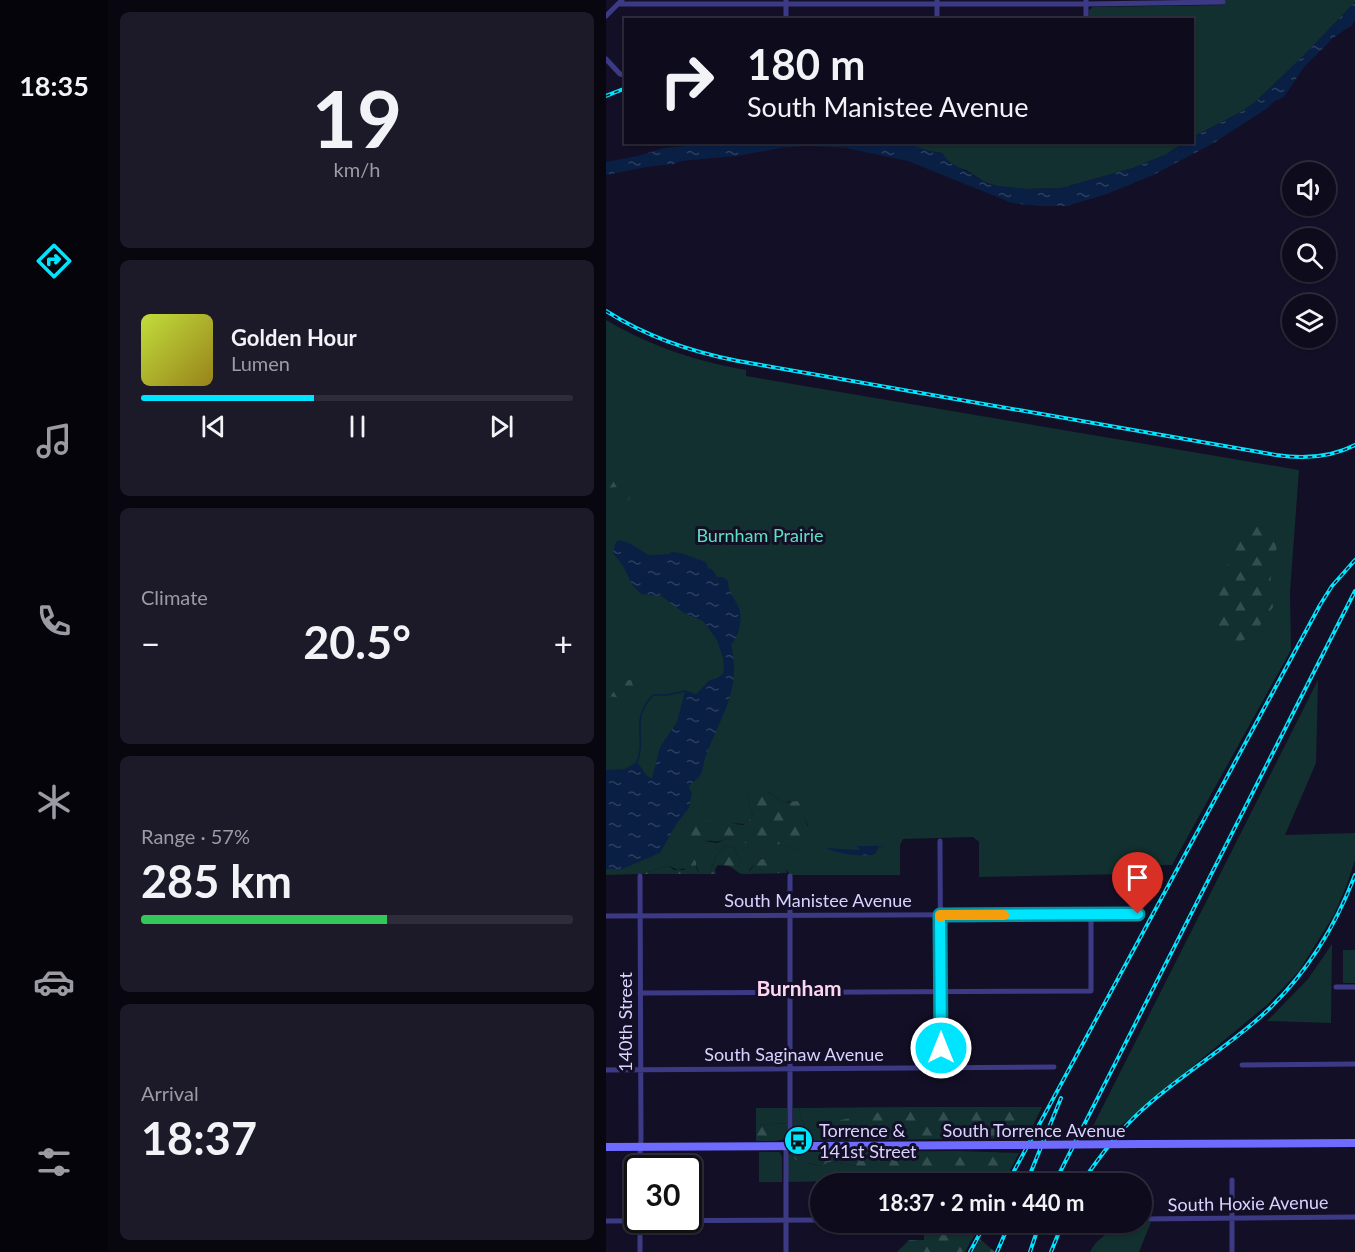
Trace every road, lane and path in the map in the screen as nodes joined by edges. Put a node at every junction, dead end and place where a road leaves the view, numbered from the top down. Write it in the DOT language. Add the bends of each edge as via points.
graph roads {
  1 [pos="620,2"];
  2 [pos="786,2"];
  3 [pos="1086,2"];
  4 [pos="1223,2"];
  5 [pos="936,3"];
  6 [pos="606,16"];
  7 [pos="786,18"];
  8 [pos="937,18"];
  9 [pos="1086,18"];
  10 [pos="606,59"];
  11 [pos="624,75"];
  12 [pos="940,841"];
  13 [pos="640,876"];
  14 [pos="790,876"];
  15 [pos="1091,914"];
  16 [pos="1138,914"];
  17 [pos="790,915"];
  18 [pos="940,915"];
  19 [pos="606,916"];
  20 [pos="640,916"];
  21 [pos="1336,987"];
  22 [pos="1355,987"];
  23 [pos="941,991"];
  24 [pos="790,992"];
  25 [pos="640,993"];
  26 [pos="1355,1064"];
  27 [pos="1242,1065"];
  28 [pos="941,1067"];
  29 [pos="1054,1067"];
  30 [pos="790,1069"];
  31 [pos="606,1070"];
  32 [pos="641,1070"];
  33 [pos="1355,1143"];
  34 [pos="788,1146"];
  35 [pos="606,1147"];
  36 [pos="640,1147"];
  37 [pos="640,1155"];
  38 [pos="1232,1180"];
  39 [pos="1355,1217"];
  40 [pos="1232,1218"];
  41 [pos="1152,1219"];
  42 [pos="624,1220"];
  43 [pos="702,1220"];
  44 [pos="810,1220"];
  45 [pos="606,1221"];
  46 [pos="786,1221"];
  47 [pos="640,1233"];
  48 [pos="640,1252"];
  49 [pos="786,1252"];
  50 [pos="1232,1252"];
  1 -- 2 [label="street"];
  1 -- 6 [label="street"];
  2 -- 5 [label="street"];
  2 -- 7 [label="street"];
  3 -- 4 [label="street"];
  3 -- 5 [label="street"];
  3 -- 9 [label="street"];
  5 -- 8 [label="street"];
  10 -- 11 [label="street"];
  12 -- 18 [label="street"];
  13 -- 20 [label="street, 140th Street"];
  14 -- 17 [label="street"];
  15 -- 16 [label="street, South Manistee Avenue"];
  15 -- 18 [label="street, South Manistee Avenue"];
  15 -- 23 [label="street" via="1091,991"];
  17 -- 18 [label="street, South Manistee Avenue"];
  17 -- 20 [label="street, South Manistee Avenue"];
  17 -- 24 [label="street"];
  18 -- 23 [label="street"];
  19 -- 20 [label="street, South Manistee Avenue"];
  20 -- 25 [label="street, 140th Street"];
  21 -- 22 [label="street"];
  23 -- 24 [label="street"];
  23 -- 28 [label="street"];
  24 -- 25 [label="street"];
  24 -- 30 [label="street"];
  25 -- 32 [label="street, 140th Street"];
  26 -- 27 [label="street"];
  28 -- 29 [label="street, South Saginaw Avenue"];
  28 -- 30 [label="street, South Saginaw Avenue"];
  30 -- 32 [label="street, South Saginaw Avenue"];
  30 -- 34 [label="street"];
  31 -- 32 [label="street, South Saginaw Avenue"];
  32 -- 36 [label="street, 140th Street"];
  33 -- 34 [label="main road, South Torrence Avenue, bridge"];
  34 -- 36 [label="main road, South Torrence Avenue"];
  34 -- 46 [label="street"];
  35 -- 36 [label="main road, South Torrence Avenue"];
  36 -- 37 [label="street, 140th Street"];
  38 -- 40 [label="street"];
  39 -- 40 [label="street, South Hoxie Avenue"];
  40 -- 41 [label="street, South Hoxie Avenue"];
  40 -- 50 [label="street"];
  42 -- 45 [label="street"];
  43 -- 46 [label="street"];
  44 -- 46 [label="street"];
  46 -- 49 [label="street"];
  47 -- 48 [label="street"];
}
